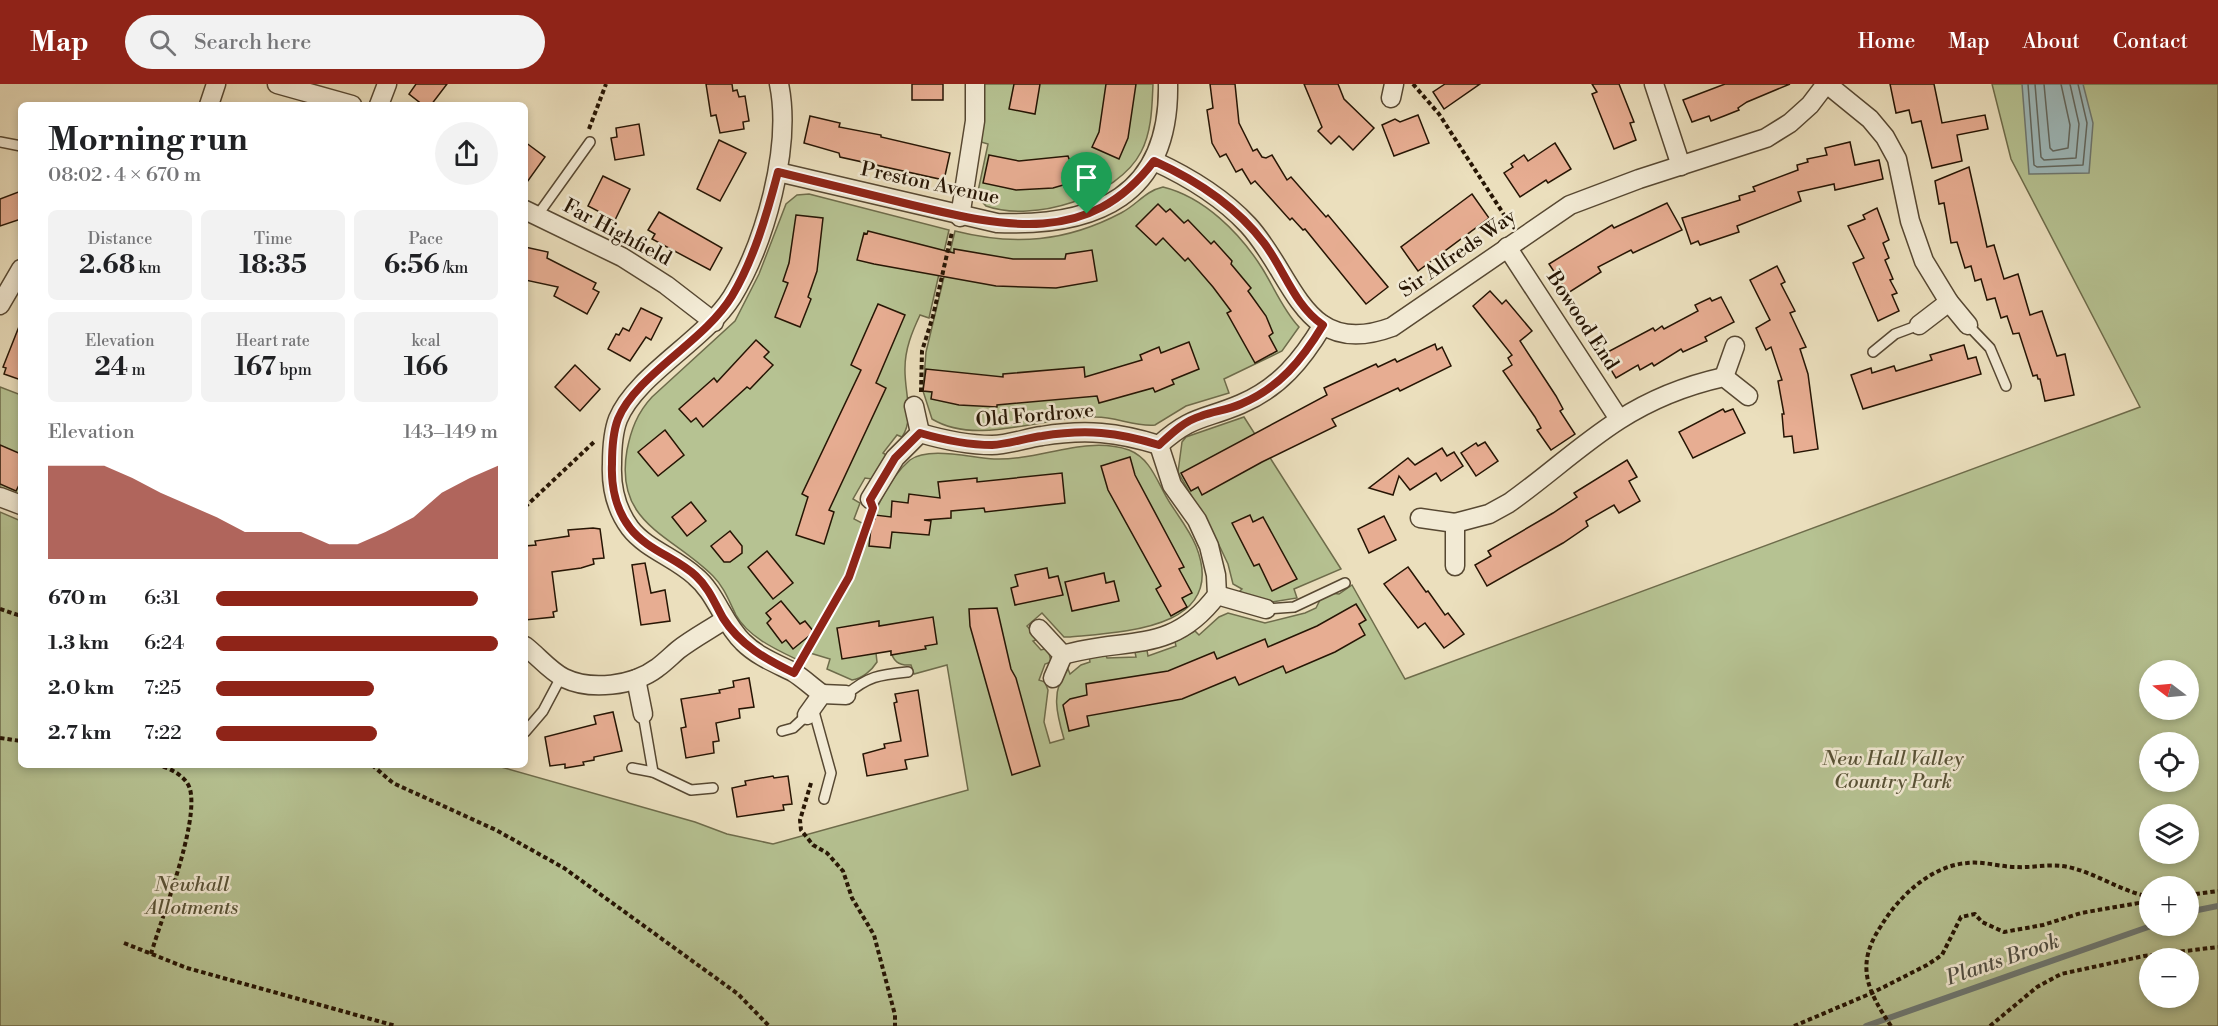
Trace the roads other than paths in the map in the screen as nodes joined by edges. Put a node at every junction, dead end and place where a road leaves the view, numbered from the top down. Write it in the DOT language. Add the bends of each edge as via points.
graph roads {
  1 [pos="216,84"];
  2 [pos="277,84"];
  3 [pos="387,84"];
  4 [pos="779,84"];
  5 [pos="975,84"];
  6 [pos="1168,84"];
  7 [pos="1654,84"];
  8 [pos="1826,84"];
  9 [pos="209,102"];
  10 [pos="341,102"];
  11 [pos="381,102"];
  12 [pos="0,142"];
  13 [pos="590,142"];
  14 [pos="18,145"];
  15 [pos="1154,161"];
  16 [pos="1681,166"];
  17 [pos="778,172"];
  18 [pos="531,213"];
  19 [pos="960,217"];
  20 [pos="1514,243"];
  21 [pos="13,278"];
  22 [pos="1949,302"];
  23 [pos="0,305"];
  24 [pos="714,322"];
  25 [pos="1323,325"];
  26 [pos="1919,325"];
  27 [pos="1968,325"];
  28 [pos="1735,346"];
  29 [pos="1873,352"];
  30 [pos="1724,377"];
  31 [pos="2006,386"];
  32 [pos="1748,396"];
  33 [pos="914,405"];
  34 [pos="1619,419"];
  35 [pos="920,433"];
  36 [pos="1159,445"];
  37 [pos="0,497"];
  38 [pos="870,500"];
  39 [pos="18,504"];
  40 [pos="1420,518"];
  41 [pos="1455,523"];
  42 [pos="1455,566"];
  43 [pos="1345,583"];
  44 [pos="1217,595"];
  45 [pos="1266,609"];
  46 [pos="724,620"];
  47 [pos="1039,629"];
  48 [pos="528,649"];
  49 [pos="1063,655"];
  50 [pos="908,672"];
  51 [pos="561,677"];
  52 [pos="1053,678"];
  53 [pos="636,679"];
  54 [pos="846,695"];
  55 [pos="814,705"];
  56 [pos="643,714"];
  57 [pos="528,728"];
  58 [pos="782,730"];
  59 [pos="632,768"];
  60 [pos="653,772"];
  61 [pos="713,788"];
  62 [pos="824,799"];
  1 -- 9 [label="street"];
  2 -- 10 [label="street"];
  3 -- 11 [label="street"];
  4 -- 17 [label="street" via="783,113"];
  5 -- 19 [label="street" via="975,121"];
  6 -- 15 [label="street, Preston Avenue" via="1165,126"];
  7 -- 16 [label="street"];
  8 -- 16 [label="street, Sir Alfreds Way" via="1790,123 1766,138"];
  8 -- 22 [label="street" via="1870,119 1885,137 1897,159 1910,221 1924,261"];
  12 -- 14 [label="lane"];
  13 -- 18 [label="lane"];
  15 -- 19 [label="street, Preston Avenue" via="1127,192 1087,214 1033,225"];
  15 -- 25 [label="street, Sir Alfreds Way" via="1197,183 1246,223 1279,265 1299,304"];
  16 -- 20 [label="street, Sir Alfreds Way" via="1591,195 1551,216"];
  17 -- 19 [label="street, Preston Avenue"];
  17 -- 24 [label="street" via="745,269"];
  18 -- 24 [label="street, Far Highfield" via="622,257"];
  20 -- 25 [label="street, Sir Alfreds Way" via="1392,327 1369,335 1344,333"];
  20 -- 34 [label="street, Bowood End"];
  21 -- 23 [label="street"];
  22 -- 26 [label="street"];
  22 -- 27 [label="street"];
  24 -- 46 [label="street" via="631,398 618,419 611,483 619,509 631,529 698,577"];
  25 -- 36 [label="street" via="1299,362 1271,387 1241,404 1198,417"];
  26 -- 29 [label="lane" via="1895,334"];
  27 -- 31 [label="lane" via="1990,348"];
  28 -- 30 [label="street"];
  30 -- 32 [label="street"];
  30 -- 34 [label="street" via="1697,383"];
  33 -- 35 [label="street"];
  34 -- 41 [label="street" via="1509,503 1489,514"];
  35 -- 36 [label="street, Old Fordrove" via="995,445 1069,432 1098,432 1123,434"];
  35 -- 38 [label="street" via="895,458"];
  36 -- 44 [label="street" via="1172,485 1197,520 1209,546"];
  37 -- 39 [label="street"];
  40 -- 41 [label="street"];
  41 -- 42 [label="street"];
  43 -- 45 [label="lane" via="1294,607"];
  44 -- 45 [label="street"];
  44 -- 49 [label="street" via="1192,623 1176,632"];
  46 -- 53 [label="street"];
  46 -- 55 [label="street" via="743,642 794,673"];
  47 -- 49 [label="street"];
  48 -- 51 [label="street"];
  49 -- 52 [label="street"];
  50 -- 54 [label="lane" via="875,675"];
  51 -- 53 [label="street" via="591,686"];
  51 -- 57 [label="lane" via="543,711"];
  53 -- 56 [label="street"];
  54 -- 55 [label="street"];
  55 -- 58 [label="lane" via="794,728"];
  55 -- 62 [label="lane" via="831,773"];
  56 -- 60 [label="lane"];
  59 -- 60 [label="lane"];
  60 -- 61 [label="lane" via="691,790"];
}
